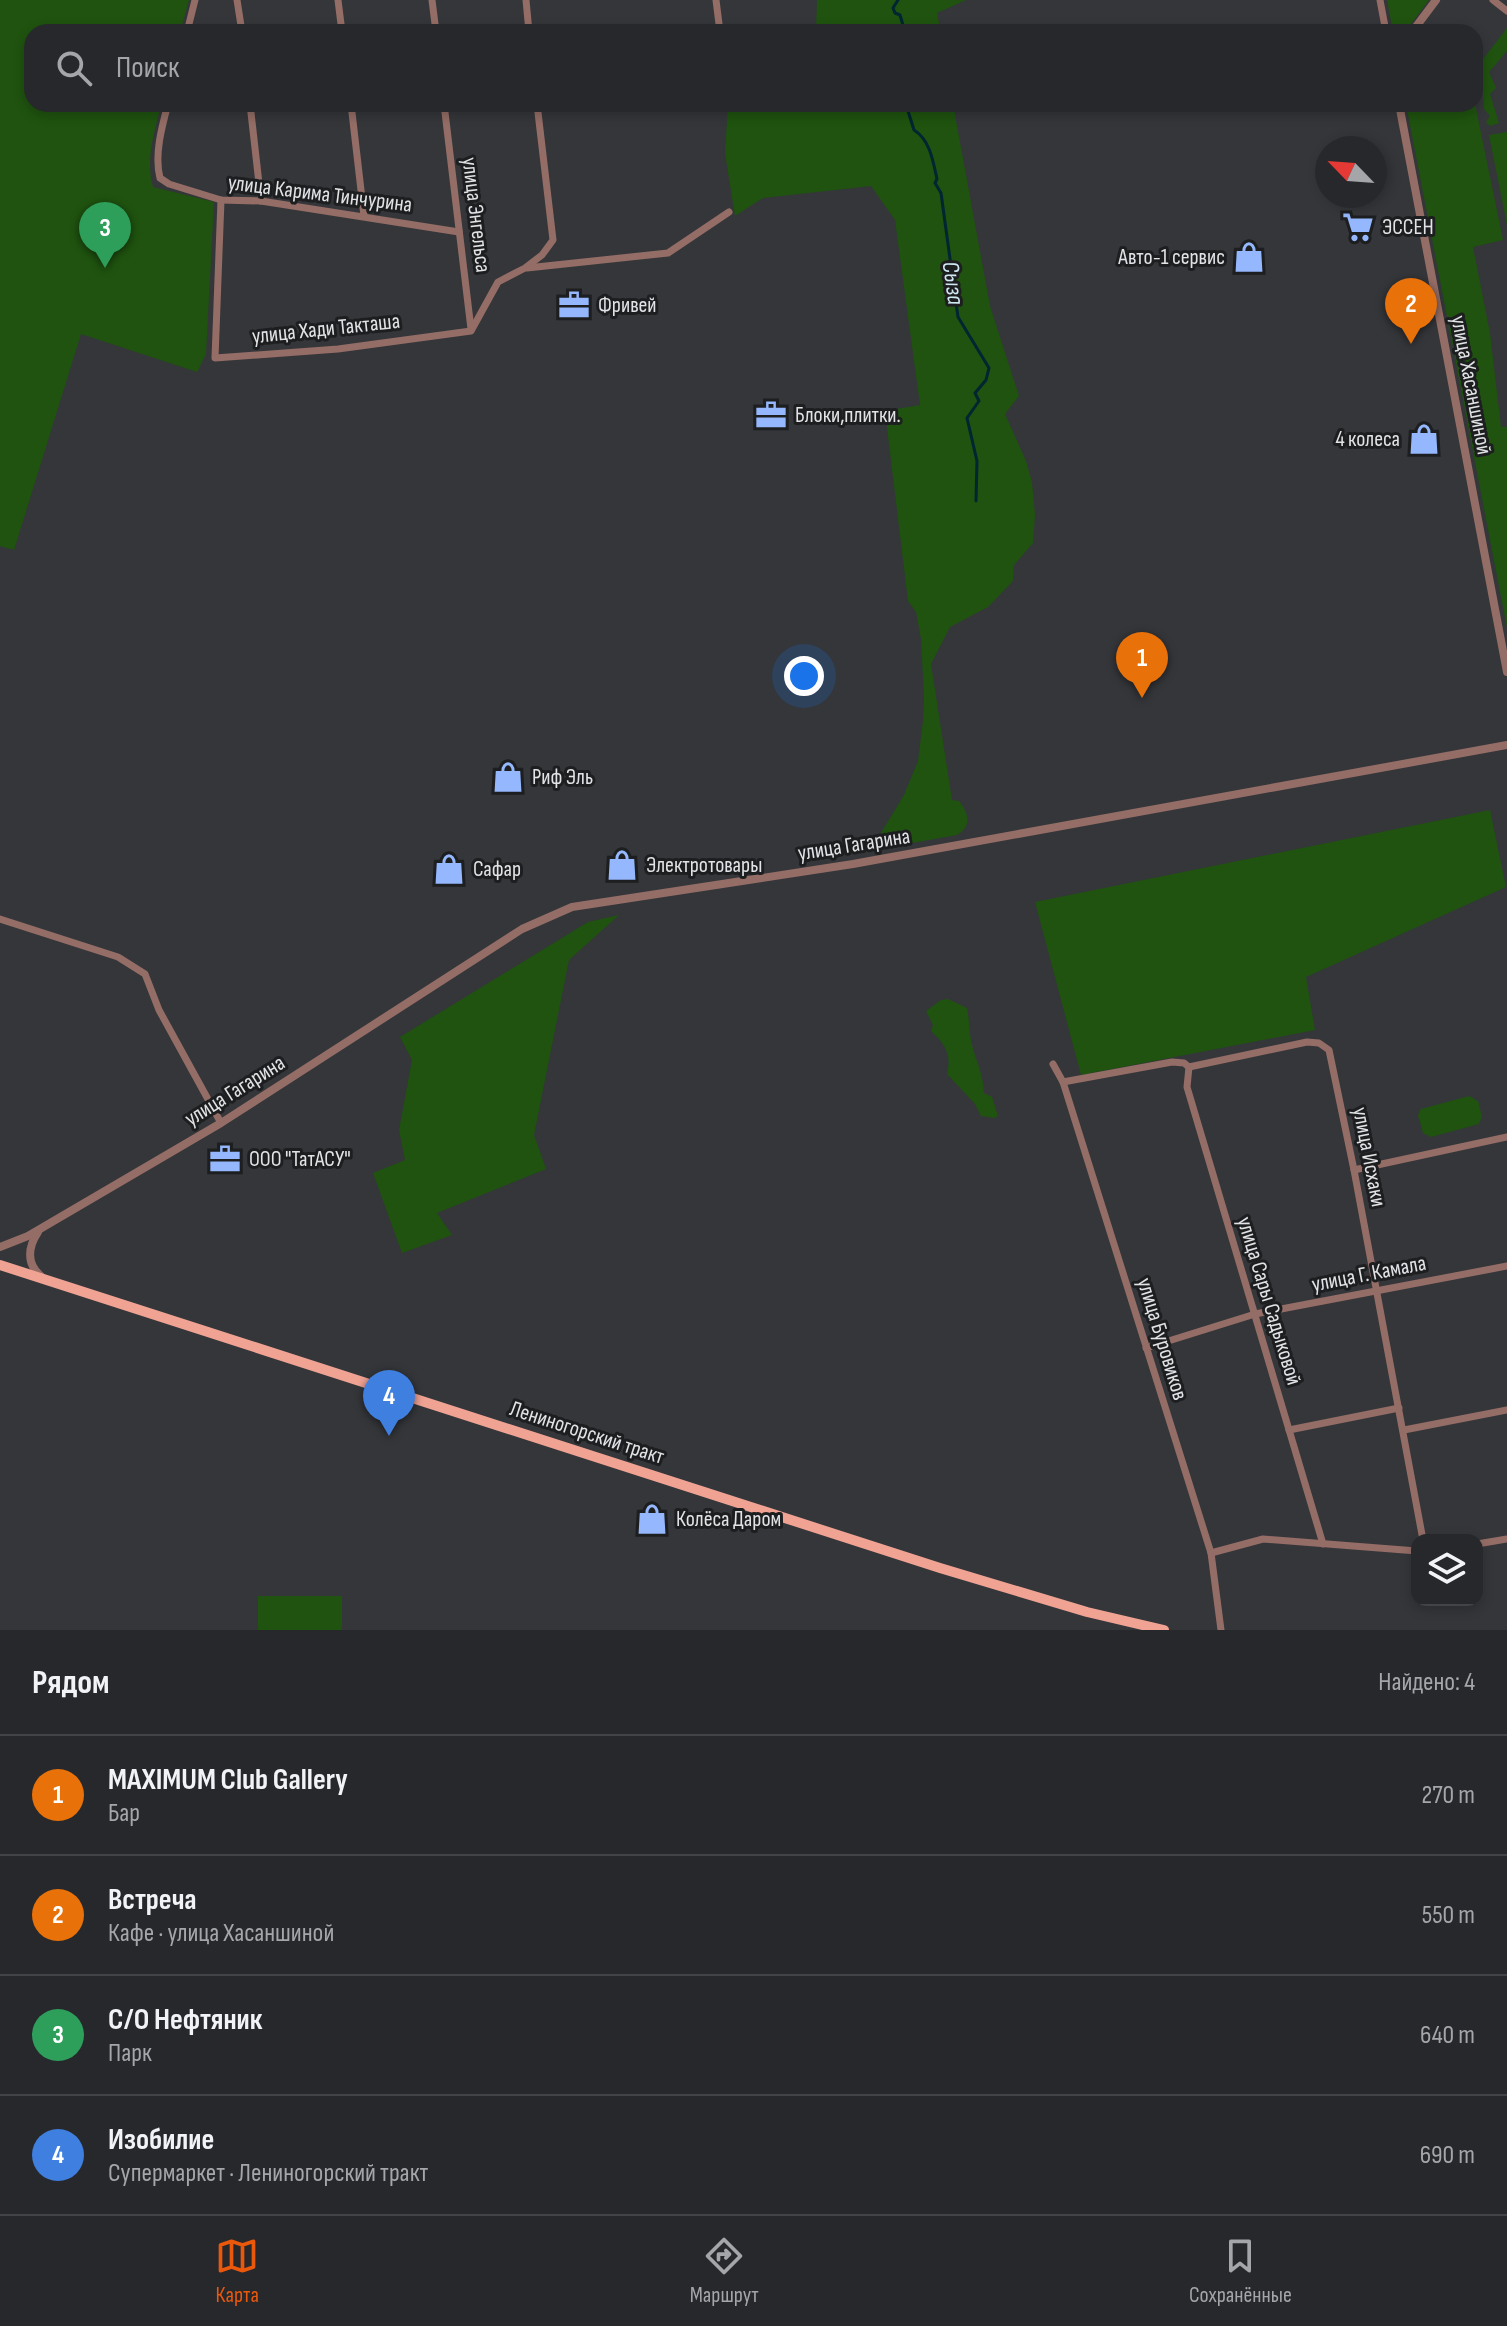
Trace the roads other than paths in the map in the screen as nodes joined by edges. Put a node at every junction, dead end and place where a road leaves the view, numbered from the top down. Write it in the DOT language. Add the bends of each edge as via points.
graph roads {
  1 [pos="195,0"];
  2 [pos="237,0"];
  3 [pos="338,0"];
  4 [pos="432,0"];
  5 [pos="526,0"];
  6 [pos="716,0"];
  7 [pos="1380,0"];
  8 [pos="1436,0"];
  9 [pos="1493,0"];
  10 [pos="1507,11"];
  11 [pos="189,24"];
  12 [pos="241,24"];
  13 [pos="341,24"];
  14 [pos="435,24"];
  15 [pos="528,24"];
  16 [pos="719,24"];
  17 [pos="1384,24"];
  18 [pos="1418,24"];
  19 [pos="166,112"];
  20 [pos="251,112"];
  21 [pos="352,112"];
  22 [pos="445,112"];
  23 [pos="538,112"];
  24 [pos="1401,112"];
  25 [pos="221,200"];
  26 [pos="261,201"];
  27 [pos="729,212"];
  28 [pos="364,216"];
  29 [pos="459,232"];
  30 [pos="525,268"];
  31 [pos="471,331"];
  32 [pos="1507,672"];
  33 [pos="1507,745"];
  34 [pos="0,919"];
  35 [pos="1053,1064"];
  36 [pos="1189,1067"];
  37 [pos="1063,1082"];
  38 [pos="221,1123"];
  39 [pos="1507,1137"];
  40 [pos="1354,1170"];
  41 [pos="48,1223"];
  42 [pos="0,1247"];
  43 [pos="0,1265"];
  44 [pos="1507,1266"];
  45 [pos="50,1281"];
  46 [pos="1377,1291"];
  47 [pos="1255,1314"];
  48 [pos="1146,1348"];
  49 [pos="1399,1408"];
  50 [pos="1507,1410"];
  51 [pos="1289,1430"];
  52 [pos="1404,1430"];
  53 [pos="1422,1534"];
  54 [pos="1507,1539"];
  55 [pos="1483,1543"];
  56 [pos="1323,1544"];
  57 [pos="1411,1551"];
  58 [pos="1211,1553"];
  59 [pos="1164,1630"];
  60 [pos="1221,1630"];
  1 -- 11 [label="street"];
  2 -- 12 [label="street"];
  3 -- 13 [label="street"];
  4 -- 14 [label="street"];
  5 -- 15 [label="street"];
  6 -- 16 [label="street"];
  7 -- 17 [label="street"];
  8 -- 18 [label="street"];
  9 -- 10 [label="street"];
  19 -- 25 [label="street, улица Карима Тинчурина" via="160,178"];
  20 -- 26 [label="street"];
  21 -- 28 [label="street"];
  22 -- 29 [label="street, улица Энгельса"];
  23 -- 30 [label="street" via="553,240"];
  24 -- 32 [label="street, улица Хасаншиной"];
  25 -- 26 [label="street, улица Карима Тинчурина"];
  25 -- 31 [label="street, улица Хади Такташа" via="215,358"];
  26 -- 28 [label="street, улица Карима Тинчурина"];
  27 -- 30 [label="street" via="668,253"];
  28 -- 29 [label="street, улица Карима Тинчурина"];
  29 -- 31 [label="street, улица Энгельса"];
  30 -- 31 [label="street" via="498,282"];
  33 -- 38 [label="street, улица Гагарина" via="853,864 572,907 522,929"];
  34 -- 38 [label="street" via="118,957 145,974"];
  35 -- 37 [label="street, улица Буровиков"];
  36 -- 37 [label="street, улица Исхаки" via="1179,1061"];
  36 -- 40 [label="street, улица Исхаки" via="1307,1042 1324,1045"];
  36 -- 47 [label="street, улица Сары Садыковой" via="1187,1087"];
  37 -- 48 [label="street, улица Буровиков"];
  38 -- 41 [label="street, улица Гагарина"];
  39 -- 40 [label="street"];
  40 -- 46 [label="street, улица Исхаки"];
  41 -- 42 [label="street, улица Гагарина"];
  41 -- 45 [label="street" via="34,1239 30,1256 36,1272"];
  43 -- 45 [label="main road, Лениногорский тракт"];
  44 -- 46 [label="street, улица Г. Камала"];
  45 -- 59 [label="main road, Лениногорский тракт" via="940,1568"];
  46 -- 47 [label="street, улица Г. Камала"];
  46 -- 49 [label="street, улица Исхаки"];
  47 -- 48 [label="street, улица Г. Камала"];
  47 -- 51 [label="street, улица Сары Садыковой"];
  48 -- 58 [label="street, улица Буровиков"];
  49 -- 51 [label="street"];
  49 -- 52 [label="street, улица Исхаки"];
  50 -- 52 [label="street"];
  51 -- 56 [label="street, улица Сары Садыковой"];
  52 -- 53 [label="street, улица Исхаки"];
  54 -- 55 [label="street"];
  56 -- 57 [label="street"];
  56 -- 58 [label="street" via="1263,1539"];
  58 -- 60 [label="street, улица Буровиков"];
}
